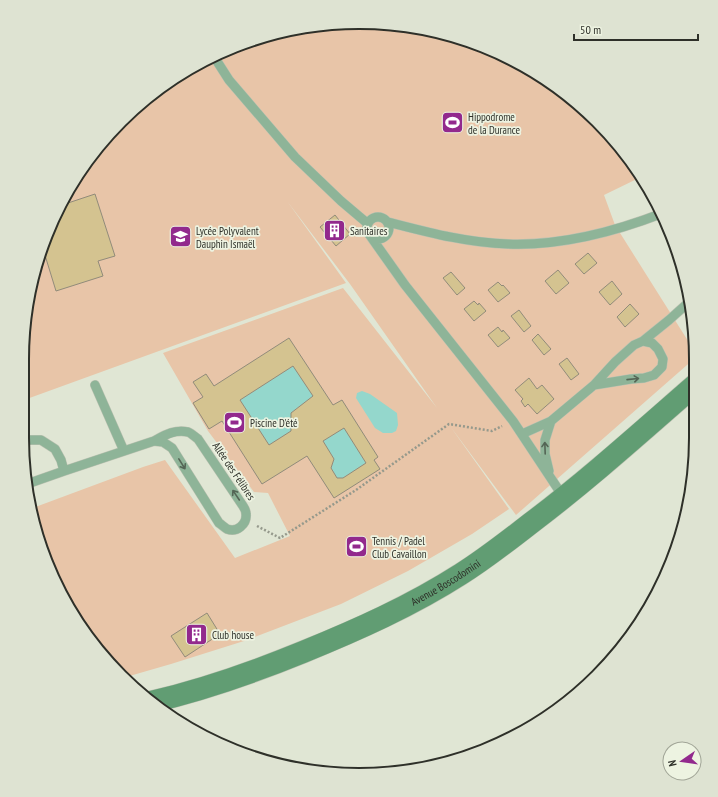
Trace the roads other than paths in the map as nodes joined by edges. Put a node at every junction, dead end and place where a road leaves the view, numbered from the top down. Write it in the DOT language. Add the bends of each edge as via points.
graph roads {
  1 [pos="217,61"];
  2 [pos="656,215"];
  3 [pos="388,222"];
  4 [pos="367,223"];
  5 [pos="372,237"];
  6 [pos="685,306"];
  7 [pos="643,341"];
  8 [pos="95,385"];
  9 [pos="594,385"];
  10 [pos="689,390"];
  11 [pos="551,421"];
  12 [pos="522,434"];
  13 [pos="29,440"];
  14 [pos="154,441"];
  15 [pos="124,451"];
  16 [pos="64,471"];
  17 [pos="550,476"];
  18 [pos="32,482"];
  19 [pos="564,498"];
  20 [pos="158,700"];
  1 -- 4 [label="lane" via="229,80 295,157 340,201"];
  2 -- 3 [label="lane" via="605,232 577,238 508,244 445,236"];
  3 -- 4 [label="lane" via="377,216"];
  3 -- 5 [label="lane" via="390,227 385,237"];
  4 -- 5 [label="lane" via="367,231"];
  5 -- 12 [label="lane" via="404,285"];
  6 -- 7 [label="lane"];
  7 -- 9 [label="lane" via="634,345"];
  9 -- 7 [label="lane, one-way" via="654,375 662,367 663,360 652,343"];
  8 -- 15 [label="lane"];
  9 -- 11 [label="lane"];
  10 -- 19 [label="main road, Avenue Boscodomini"];
  11 -- 12 [label="lane"];
  17 -- 11 [label="lane, one-way" via="545,440"];
  12 -- 17 [label="lane"];
  13 -- 16 [label="lane" via="41,440 55,449"];
  14 -- 14 [label="lane, Allée des Félibres, one-way" via="163,442 172,448 220,523 228,530 241,527 246,520 247,512 198,439 188,432 175,432"];
  14 -- 15 [label="lane, Allée des Félibres"];
  15 -- 16 [label="lane, Allée des Félibres"];
  16 -- 18 [label="lane, Allée des Félibres"];
  17 -- 19 [label="lane"];
  19 -- 20 [label="main road, Avenue Boscodomini" via="462,574 384,617 277,662 215,684"];
}
